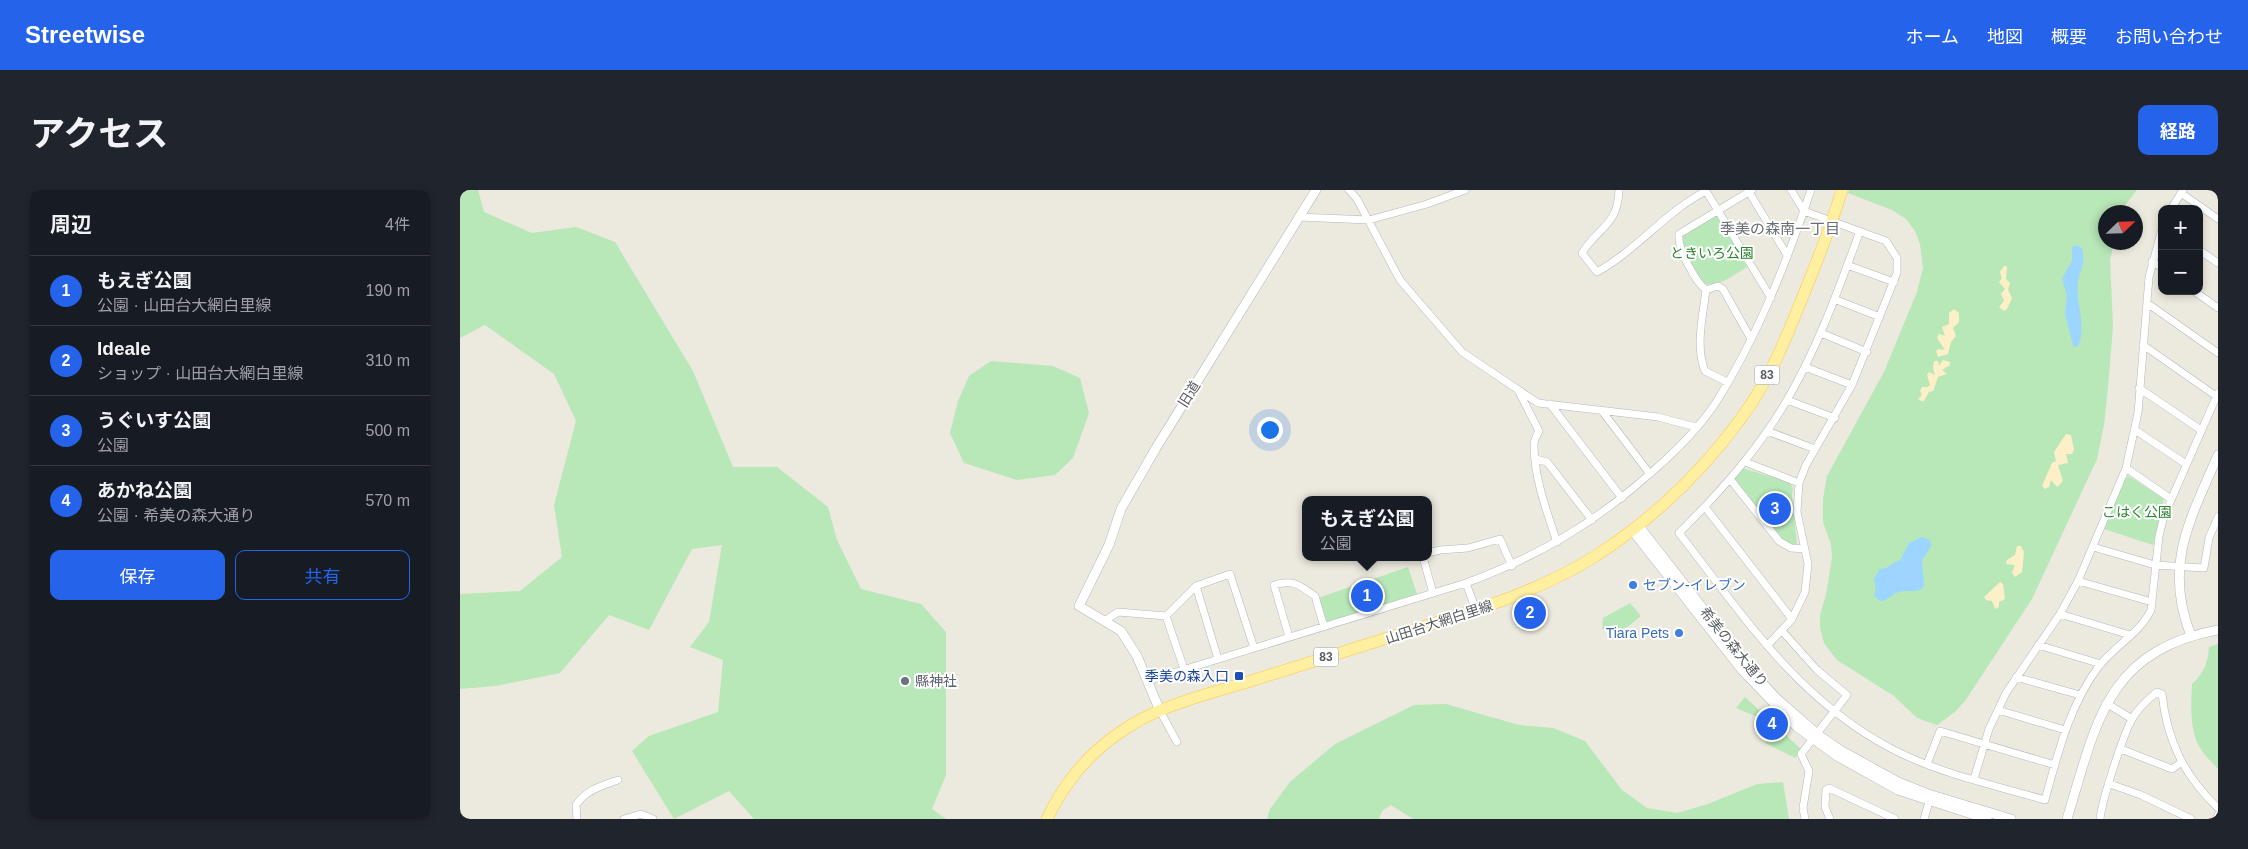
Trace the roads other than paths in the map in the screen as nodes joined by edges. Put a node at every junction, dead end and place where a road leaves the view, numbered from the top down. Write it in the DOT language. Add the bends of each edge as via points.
graph roads {
  1 [pos="1316,190"];
  2 [pos="1349,190"];
  3 [pos="1465,190"];
  4 [pos="1619,190"];
  5 [pos="1791,190"];
  6 [pos="1811,190"];
  7 [pos="1842,190"];
  8 [pos="1751,191"];
  9 [pos="2182,192"];
  10 [pos="2174,205"];
  11 [pos="1718,211"];
  12 [pos="1804,211"];
  13 [pos="1298,217"];
  14 [pos="2218,219"];
  15 [pos="1369,220"];
  16 [pos="1833,221"];
  17 [pos="1860,231"];
  18 [pos="2158,242"];
  19 [pos="2203,253"];
  20 [pos="1787,255"];
  21 [pos="2152,262"];
  22 [pos="2218,263"];
  23 [pos="1847,265"];
  24 [pos="2158,266"];
  25 [pos="1894,282"];
  26 [pos="1706,290"];
  27 [pos="2200,295"];
  28 [pos="1771,298"];
  29 [pos="1834,299"];
  30 [pos="2147,303"];
  31 [pos="2218,308"];
  32 [pos="1880,317"];
  33 [pos="1820,333"];
  34 [pos="1751,339"];
  35 [pos="2144,346"];
  36 [pos="1867,352"];
  37 [pos="2218,353"];
  38 [pos="1805,367"];
  39 [pos="1728,382"];
  40 [pos="1852,385"];
  41 [pos="1516,388"];
  42 [pos="2139,388"];
  43 [pos="2217,394"];
  44 [pos="1533,399"];
  45 [pos="1787,400"];
  46 [pos="1526,404"];
  47 [pos="1550,404"];
  48 [pos="1602,411"];
  49 [pos="1835,418"];
  50 [pos="1696,427"];
  51 [pos="2135,430"];
  52 [pos="2201,430"];
  53 [pos="1767,431"];
  54 [pos="1815,449"];
  55 [pos="2218,455"];
  56 [pos="1536,459"];
  57 [pos="1745,462"];
  58 [pos="2186,464"];
  59 [pos="2126,468"];
  60 [pos="1650,474"];
  61 [pos="1730,479"];
  62 [pos="1799,483"];
  63 [pos="1622,498"];
  64 [pos="2171,499"];
  65 [pos="1705,507"];
  66 [pos="2218,517"];
  67 [pos="1592,520"];
  68 [pos="1635,528"];
  69 [pos="1557,542"];
  70 [pos="2093,547"];
  71 [pos="1805,549"];
  72 [pos="1432,552"];
  73 [pos="1424,561"];
  74 [pos="2155,565"];
  75 [pos="1512,566"];
  76 [pos="2179,567"];
  77 [pos="2078,581"];
  78 [pos="1466,583"];
  79 [pos="1196,586"];
  80 [pos="1433,593"];
  81 [pos="2152,602"];
  82 [pos="1476,610"];
  83 [pos="2060,614"];
  84 [pos="1166,616"];
  85 [pos="1792,619"];
  86 [pos="1106,620"];
  87 [pos="1324,627"];
  88 [pos="2218,630"];
  89 [pos="1783,632"];
  90 [pos="2130,635"];
  91 [pos="2192,636"];
  92 [pos="1289,637"];
  93 [pos="2038,645"];
  94 [pos="1767,646"];
  95 [pos="1254,648"];
  96 [pos="1218,659"];
  97 [pos="2101,664"];
  98 [pos="1184,670"];
  99 [pos="2016,677"];
  100 [pos="1147,681"];
  101 [pos="2080,695"];
  102 [pos="2106,703"];
  103 [pos="1998,710"];
  104 [pos="1160,711"];
  105 [pos="1834,712"];
  106 [pos="2132,719"];
  107 [pos="2065,730"];
  108 [pos="1814,736"];
  109 [pos="1177,742"];
  110 [pos="1984,744"];
  111 [pos="2121,749"];
  112 [pos="2182,762"];
  113 [pos="1928,764"];
  114 [pos="2055,765"];
  115 [pos="1974,779"];
  116 [pos="618,780"];
  117 [pos="2110,784"];
  118 [pos="1929,802"];
  119 [pos="2218,808"];
  120 [pos="2218,815"];
  121 [pos="1888,818"];
  122 [pos="578,819"];
  123 [pos="624,819"];
  124 [pos="653,819"];
  125 [pos="1047,819"];
  126 [pos="1806,819"];
  127 [pos="1830,819"];
  128 [pos="1895,819"];
  129 [pos="1924,819"];
  130 [pos="1986,819"];
  131 [pos="2011,819"];
  132 [pos="2067,819"];
  133 [pos="2100,819"];
  134 [pos="2191,819"];
  135 [pos="2216,819"];
  1 -- 13 [label="street, 旧道"];
  2 -- 15 [label="street"];
  3 -- 15 [label="street"];
  4 -- 11 [label="street" via="1617,208 1609,224 1582,253 1597,272 1629,251 1687,201 1706,191"];
  5 -- 12 [label="street"];
  6 -- 12 [label="street"];
  7 -- 16 [label="main road, 山田台大網白里線 / 83"];
  8 -- 11 [label="street"];
  8 -- 20 [label="street"];
  9 -- 10 [label="street"];
  9 -- 14 [label="street"];
  11 -- 26 [label="street" via="1679,234 1681,252"];
  11 -- 28 [label="street"];
  12 -- 16 [label="street"];
  12 -- 20 [label="street"];
  13 -- 15 [label="street"];
  13 -- 86 [label="street, 旧道" via="1126,502 1079,606"];
  15 -- 41 [label="street" via="1400,280 1462,352"];
  16 -- 17 [label="street"];
  16 -- 68 [label="main road, 山田台大網白里線 / 83" via="1779,352 1744,415 1696,474"];
  17 -- 23 [label="street"];
  17 -- 25 [label="street" via="1886,241 1894,251 1898,267"];
  18 -- 21 [label="street"];
  19 -- 22 [label="street"];
  20 -- 28 [label="street"];
  21 -- 24 [label="street"];
  21 -- 30 [label="street"];
  23 -- 25 [label="street"];
  23 -- 29 [label="street"];
  25 -- 32 [label="street"];
  26 -- 34 [label="street" via="1718,286 1723,289"];
  26 -- 39 [label="street" via="1701,361 1705,371"];
  27 -- 31 [label="street"];
  28 -- 34 [label="street"];
  29 -- 32 [label="street"];
  29 -- 33 [label="street"];
  30 -- 35 [label="street"];
  30 -- 37 [label="street"];
  32 -- 36 [label="street"];
  33 -- 36 [label="street"];
  33 -- 38 [label="street"];
  34 -- 39 [label="street"];
  35 -- 42 [label="street"];
  35 -- 43 [label="street"];
  36 -- 40 [label="street"];
  38 -- 40 [label="street"];
  38 -- 45 [label="street"];
  39 -- 50 [label="street"];
  40 -- 49 [label="street"];
  41 -- 44 [label="street"];
  41 -- 46 [label="street"];
  42 -- 51 [label="street"];
  42 -- 52 [label="street"];
  43 -- 52 [label="street"];
  44 -- 46 [label="street" via="1528,399"];
  44 -- 47 [label="street"];
  45 -- 49 [label="street"];
  45 -- 53 [label="street"];
  46 -- 56 [label="street" via="1540,431 1533,444"];
  47 -- 48 [label="street"];
  47 -- 63 [label="street"];
  48 -- 50 [label="street" via="1658,417"];
  48 -- 60 [label="street"];
  49 -- 54 [label="street"];
  50 -- 60 [label="street" via="1678,449"];
  51 -- 58 [label="street"];
  51 -- 59 [label="street"];
  52 -- 58 [label="street"];
  53 -- 54 [label="street"];
  53 -- 57 [label="street"];
  54 -- 62 [label="street"];
  55 -- 76 [label="street" via="2186,530"];
  56 -- 67 [label="street" via="1547,462"];
  56 -- 69 [label="street" via="1543,500"];
  57 -- 61 [label="street"];
  57 -- 62 [label="street"];
  58 -- 64 [label="street"];
  59 -- 64 [label="street"];
  59 -- 70 [label="street"];
  60 -- 63 [label="street"];
  61 -- 65 [label="street"];
  61 -- 71 [label="street" via="1779,541 1791,548"];
  62 -- 71 [label="street" via="1797,512"];
  63 -- 67 [label="street"];
  64 -- 74 [label="street" via="2159,536"];
  65 -- 85 [label="street"];
  65 -- 94 [label="street" via="1679,533"];
  66 -- 76 [label="street" via="2209,538 2204,568"];
  67 -- 69 [label="street"];
  68 -- 82 [label="main road, 山田台大網白里線 / 83" via="1558,576"];
  68 -- 108 [label="street, 希美の森大通り" via="1717,632"];
  69 -- 75 [label="street"];
  70 -- 74 [label="street"];
  70 -- 77 [label="street"];
  71 -- 85 [label="street" via="1807,579 1801,603"];
  72 -- 75 [label="street" via="1468,548 1500,539"];
  73 -- 80 [label="street"];
  74 -- 76 [label="street"];
  74 -- 81 [label="street"];
  75 -- 78 [label="street"];
  76 -- 91 [label="street" via="2183,614"];
  77 -- 81 [label="street"];
  77 -- 83 [label="street"];
  78 -- 80 [label="street"];
  78 -- 82 [label="street"];
  79 -- 84 [label="street"];
  79 -- 95 [label="street" via="1230,574"];
  79 -- 96 [label="street"];
  80 -- 87 [label="street"];
  81 -- 90 [label="street" via="2146,621"];
  82 -- 104 [label="main road, 山田台大網白里線 / 83"];
  83 -- 90 [label="street"];
  83 -- 93 [label="street"];
  84 -- 86 [label="street" via="1118,612"];
  84 -- 98 [label="street"];
  85 -- 89 [label="street"];
  86 -- 100 [label="street" via="1129,642"];
  87 -- 92 [label="street"];
  87 -- 92 [label="street" via="1315,596 1286,581 1274,585"];
  88 -- 91 [label="street"];
  89 -- 94 [label="street"];
  89 -- 105 [label="street" via="1817,670 1847,695"];
  90 -- 97 [label="street"];
  91 -- 102 [label="street" via="2142,662"];
  92 -- 95 [label="street"];
  93 -- 97 [label="street"];
  93 -- 99 [label="street"];
  94 -- 105 [label="street"];
  95 -- 96 [label="street"];
  96 -- 98 [label="street"];
  97 -- 101 [label="street"];
  98 -- 100 [label="street"];
  99 -- 101 [label="street"];
  99 -- 103 [label="street"];
  100 -- 104 [label="street"];
  101 -- 107 [label="street"];
  102 -- 106 [label="street"];
  102 -- 132 [label="street" via="2093,732"];
  103 -- 107 [label="street"];
  103 -- 110 [label="street"];
  104 -- 109 [label="street"];
  104 -- 125 [label="main road, 山田台大網白里線 / 83" via="1119,733 1094,753 1072,778"];
  105 -- 108 [label="street"];
  105 -- 113 [label="street" via="1872,738"];
  106 -- 111 [label="street"];
  106 -- 112 [label="street" via="2157,692 2162,694 2168,733"];
  107 -- 114 [label="street"];
  108 -- 118 [label="street, 希美の森大通り" via="1870,776"];
  108 -- 126 [label="street" via="1801,754 1809,767 1803,808"];
  108 -- 131 [label="street, 希美の森大通り" via="1898,782"];
  110 -- 113 [label="street" via="1940,732"];
  110 -- 114 [label="street"];
  110 -- 115 [label="street"];
  111 -- 112 [label="street" via="2172,769"];
  111 -- 117 [label="street"];
  112 -- 119 [label="street" via="2201,791"];
  113 -- 115 [label="street"];
  114 -- 115 [label="street" via="2045,800"];
  116 -- 122 [label="street" via="589,791 581,798 576,805"];
  117 -- 133 [label="street"];
  117 -- 134 [label="street"];
  118 -- 129 [label="street"];
  118 -- 130 [label="street, 希美の森大通り"];
  120 -- 135 [label="street"];
  121 -- 127 [label="street" via="1829,788 1826,790 1825,807"];
  121 -- 128 [label="street"];
  123 -- 124 [label="street" via="641,814"];
}
